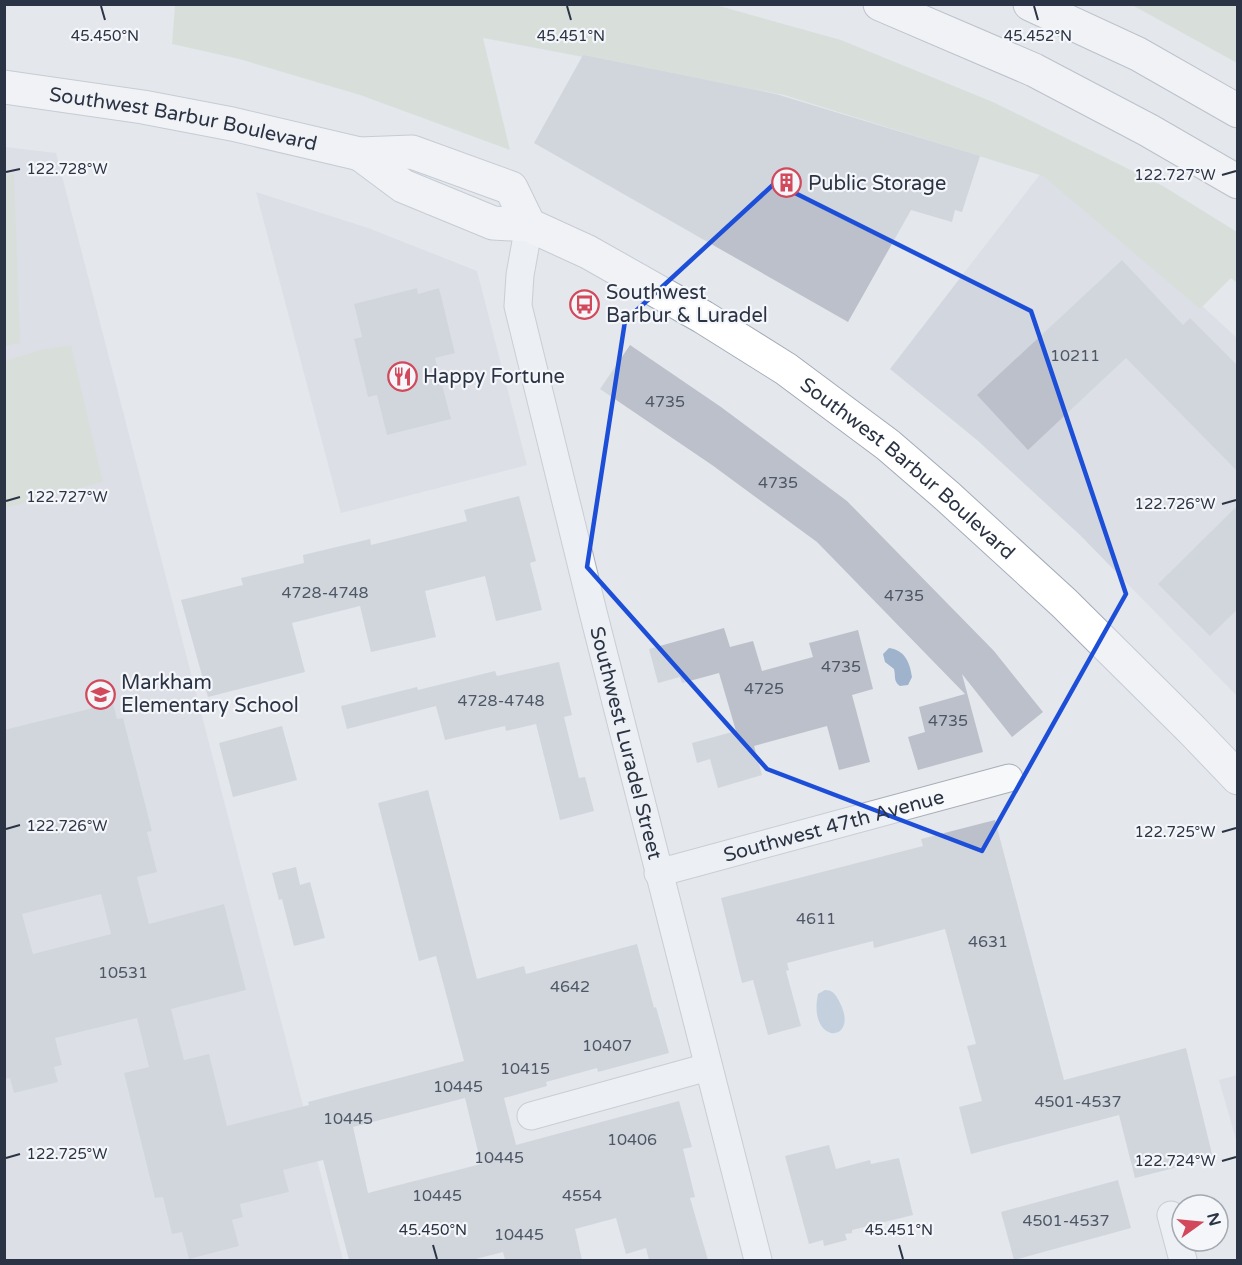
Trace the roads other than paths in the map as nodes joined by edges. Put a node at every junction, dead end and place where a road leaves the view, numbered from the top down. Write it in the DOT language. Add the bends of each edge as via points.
graph roads {
  1 [pos="880,4"];
  2 [pos="1030,4"];
  3 [pos="4,87"];
  4 [pos="1238,111"];
  5 [pos="1238,182"];
  6 [pos="529,225"];
  7 [pos="1009,778"];
  8 [pos="1238,778"];
  9 [pos="658,873"];
  10 [pos="708,1067"];
  11 [pos="531,1116"];
  12 [pos="758,1260"];
  1 -- 5 [label="main road" via="1035,70"];
  2 -- 4 [label="main road" via="1138,54"];
  3 -- 6 [label="main road, Southwest Barbur Boulevard" via="143,107 360,154 412,152 511,188"];
  6 -- 8 [label="main road, Southwest Barbur Boulevard" via="588,252 703,317 786,369 888,445 1064,603"];
  6 -- 9 [label="street, Southwest Luradel Street" via="518,306"];
  7 -- 9 [label="street, Southwest 47th Avenue"];
  9 -- 10 [label="street, Southwest Luradel Street"];
  10 -- 11 [label="street"];
  10 -- 12 [label="street, Southwest Luradel Street"];
}
